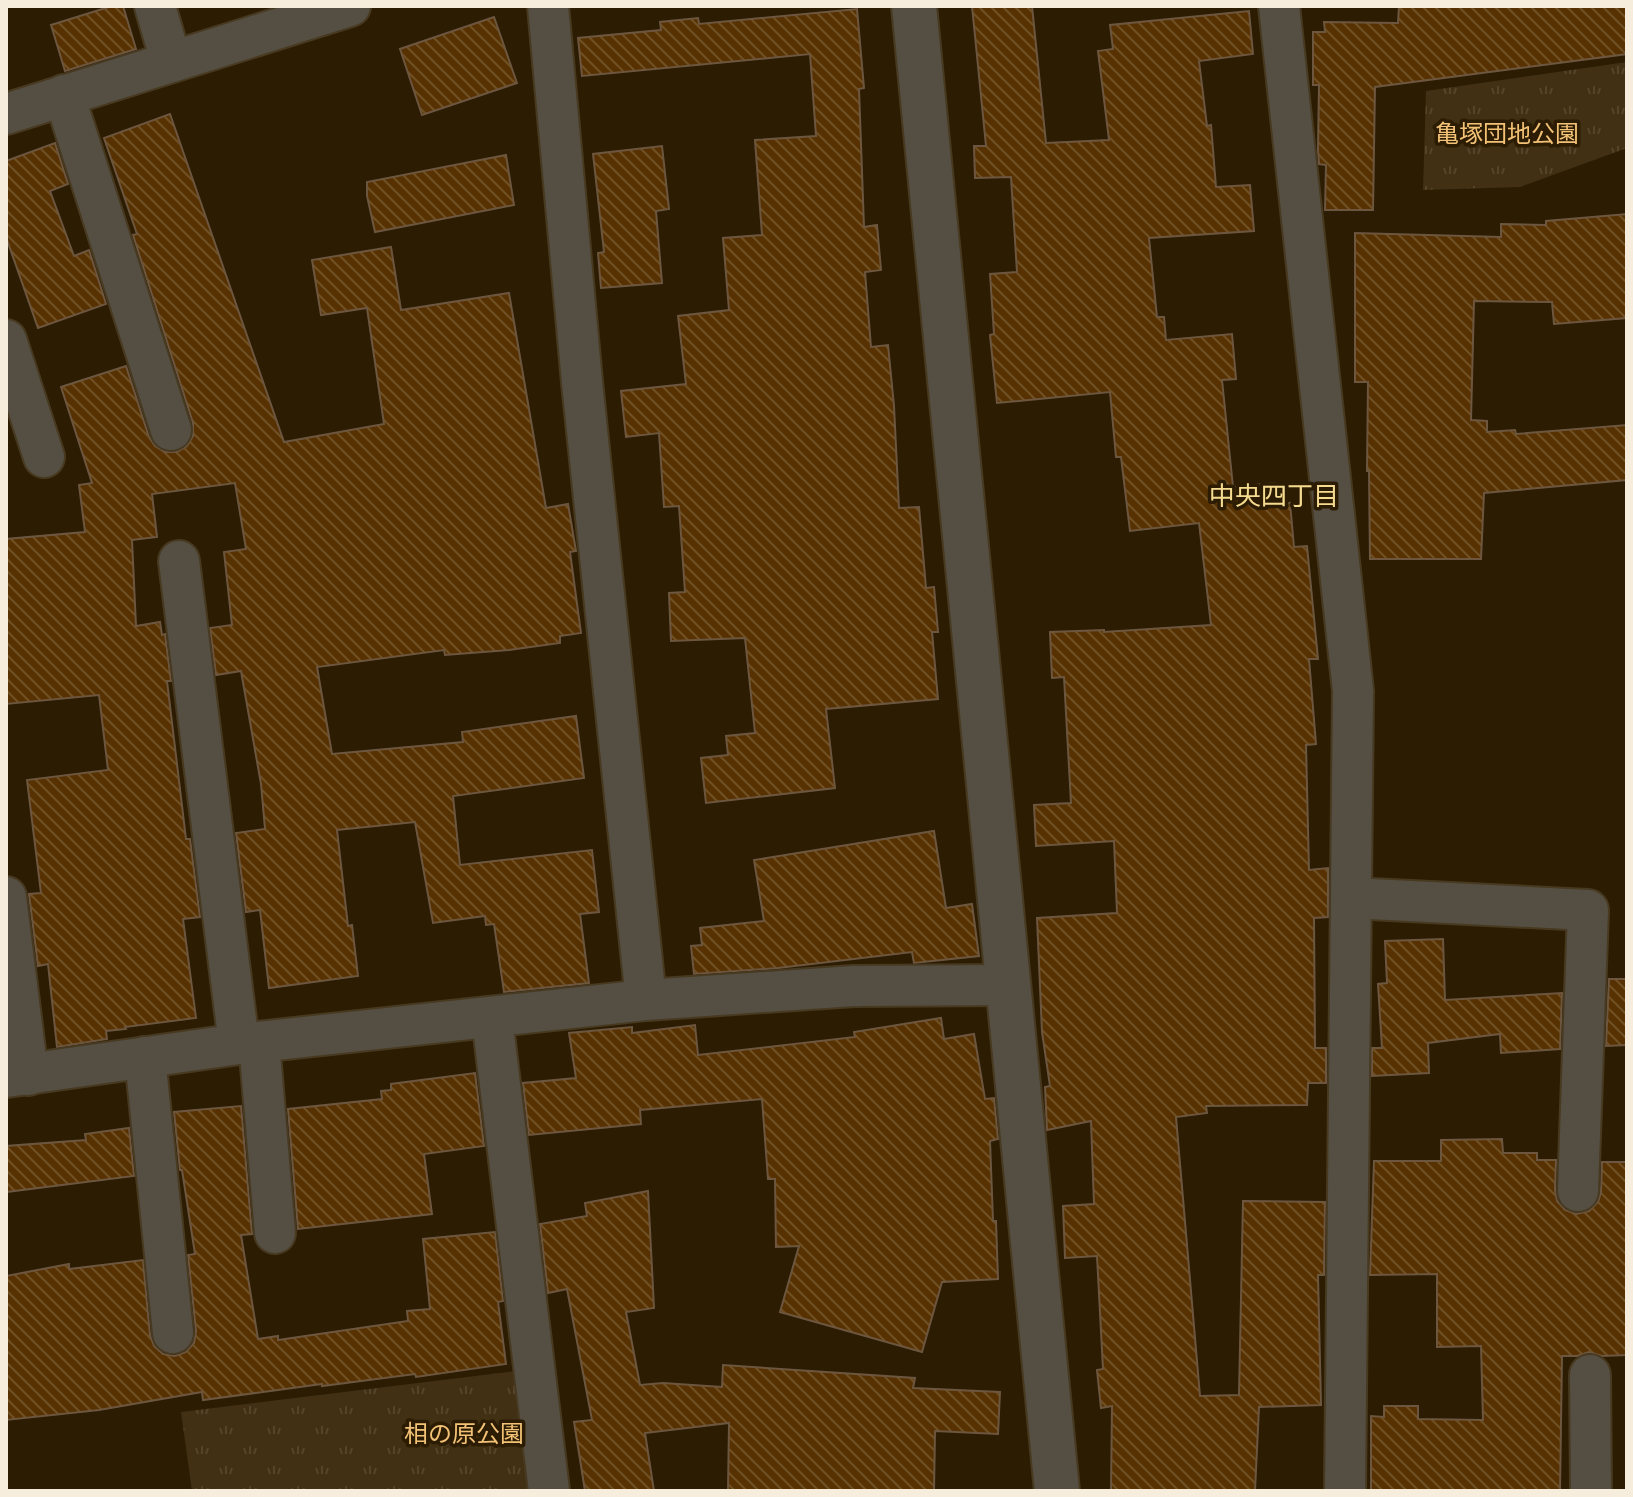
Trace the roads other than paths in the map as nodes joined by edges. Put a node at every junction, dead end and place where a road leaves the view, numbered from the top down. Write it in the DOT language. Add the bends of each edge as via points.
graph roads {
  1 [pos="155,6"];
  2 [pos="350,6"];
  3 [pos="548,6"];
  4 [pos="914,6"];
  5 [pos="1279,6"];
  6 [pos="171,61"];
  7 [pos="64,95"];
  8 [pos="6,114"];
  9 [pos="6,340"];
  10 [pos="171,430"];
  11 [pos="44,457"];
  12 [pos="179,561"];
  13 [pos="6,897"];
  14 [pos="1351,898"];
  15 [pos="1008,985"];
  16 [pos="646,1000"];
  17 [pos="492,1018"];
  18 [pos="249,1043"];
  19 [pos="145,1057"];
  20 [pos="17,1076"];
  21 [pos="1578,1191"];
  22 [pos="275,1233"];
  23 [pos="173,1333"];
  24 [pos="1590,1375"];
  25 [pos="549,1491"];
  26 [pos="1057,1491"];
  27 [pos="1345,1491"];
  28 [pos="1591,1491"];
  1 -- 6 [label="street"];
  2 -- 6 [label="street"];
  3 -- 16 [label="street"];
  4 -- 15 [label="street"];
  5 -- 14 [label="street" via="1353,691"];
  6 -- 7 [label="street"];
  7 -- 8 [label="street"];
  7 -- 10 [label="street"];
  9 -- 11 [label="street"];
  12 -- 18 [label="street"];
  13 -- 20 [label="street"];
  14 -- 21 [label="street" via="1588,910"];
  14 -- 27 [label="street"];
  15 -- 16 [label="street" via="854,986"];
  15 -- 26 [label="street"];
  16 -- 17 [label="street"];
  17 -- 18 [label="street"];
  17 -- 25 [label="street"];
  18 -- 19 [label="street"];
  18 -- 22 [label="street"];
  19 -- 20 [label="street"];
  19 -- 23 [label="street"];
  24 -- 28 [label="street"];
}
